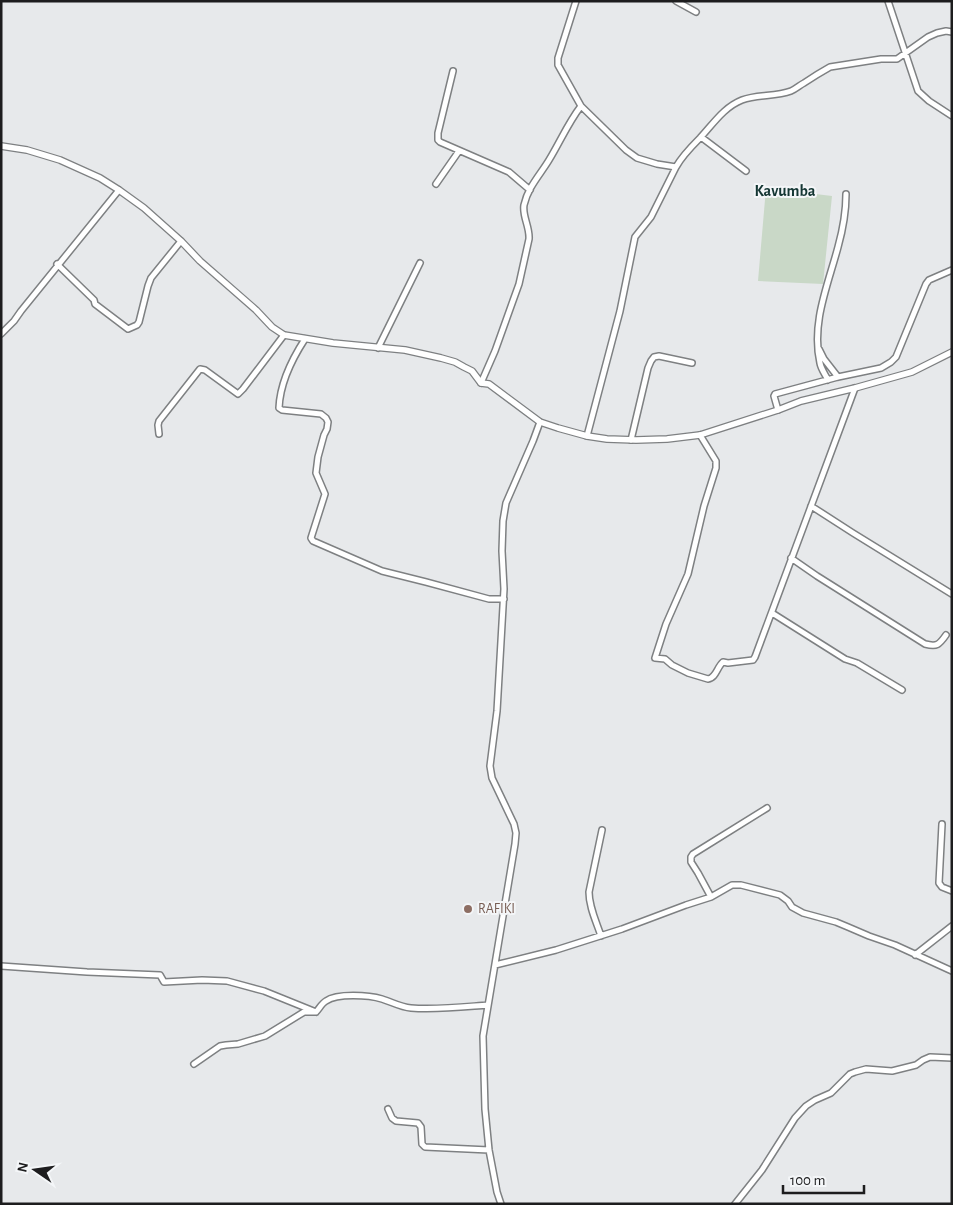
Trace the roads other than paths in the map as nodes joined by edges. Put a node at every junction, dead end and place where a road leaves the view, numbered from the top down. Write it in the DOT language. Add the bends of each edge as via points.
graph roads {
  1 [pos="576,1"];
  2 [pos="676,1"];
  3 [pos="888,1"];
  4 [pos="696,12"];
  5 [pos="952,32"];
  6 [pos="906,53"];
  7 [pos="453,70"];
  8 [pos="581,106"];
  9 [pos="952,116"];
  10 [pos="701,137"];
  11 [pos="1,146"];
  12 [pos="459,151"];
  13 [pos="676,167"];
  14 [pos="746,170"];
  15 [pos="436,184"];
  16 [pos="118,190"];
  17 [pos="530,190"];
  18 [pos="846,194"];
  19 [pos="180,241"];
  20 [pos="420,263"];
  21 [pos="57,264"];
  22 [pos="952,270"];
  23 [pos="1,334"];
  24 [pos="284,335"];
  25 [pos="305,338"];
  26 [pos="817,344"];
  27 [pos="378,348"];
  28 [pos="952,352"];
  29 [pos="692,364"];
  30 [pos="838,377"];
  31 [pos="828,380"];
  32 [pos="481,383"];
  33 [pos="855,388"];
  34 [pos="778,410"];
  35 [pos="540,422"];
  36 [pos="159,434"];
  37 [pos="700,435"];
  38 [pos="587,436"];
  39 [pos="631,440"];
  40 [pos="811,506"];
  41 [pos="791,558"];
  42 [pos="952,594"];
  43 [pos="504,599"];
  44 [pos="772,613"];
  45 [pos="946,635"];
  46 [pos="902,690"];
  47 [pos="767,808"];
  48 [pos="942,824"];
  49 [pos="602,830"];
  50 [pos="952,891"];
  51 [pos="711,897"];
  52 [pos="952,926"];
  53 [pos="601,936"];
  54 [pos="915,955"];
  55 [pos="495,965"];
  56 [pos="1,966"];
  57 [pos="952,971"];
  58 [pos="488,1005"];
  59 [pos="316,1012"];
  60 [pos="952,1058"];
  61 [pos="194,1064"];
  62 [pos="388,1109"];
  63 [pos="489,1150"];
  64 [pos="501,1204"];
  65 [pos="735,1204"];
  1 -- 8 [label="street" via="558,65"];
  2 -- 4 [label="street"];
  3 -- 6 [label="street"];
  5 -- 6 [label="street" via="928,37"];
  6 -- 9 [label="street" via="918,91"];
  6 -- 10 [label="street" via="897,59 830,67 792,90 742,100 719,115"];
  7 -- 12 [label="street" via="437,137 440,142"];
  8 -- 13 [label="street" via="637,158"];
  8 -- 17 [label="street"];
  10 -- 13 [label="street"];
  10 -- 14 [label="street"];
  11 -- 16 [label="street" via="60,160"];
  12 -- 15 [label="street"];
  12 -- 17 [label="street" via="509,172"];
  13 -- 38 [label="street" via="651,217 635,237 620,311"];
  16 -- 19 [label="street" via="144,208"];
  16 -- 21 [label="street"];
  17 -- 32 [label="street" via="524,206 529,239 519,284 496,351"];
  18 -- 26 [label="street" via="846,216 823,294"];
  19 -- 21 [label="street" via="151,278 139,322 128,328 95,304"];
  19 -- 24 [label="street"];
  20 -- 27 [label="street"];
  21 -- 23 [label="street"];
  22 -- 30 [label="street" via="926,284 896,357 891,362 881,368"];
  24 -- 25 [label="street"];
  24 -- 36 [label="street" via="238,394 200,369 159,421"];
  25 -- 27 [label="street"];
  25 -- 43 [label="street" via="290,364 279,408 321,414 328,422 316,472 325,494 311,538 313,541 382,571 489,599"];
  26 -- 30 [label="street"];
  26 -- 31 [label="street" via="820,364"];
  27 -- 32 [label="street" via="405,350 455,362 472,371"];
  28 -- 33 [label="street" via="912,372"];
  29 -- 39 [label="street" via="654,357 648,368"];
  30 -- 31 [label="street"];
  31 -- 34 [label="street" via="775,394"];
  32 -- 35 [label="street" via="488,384"];
  33 -- 34 [label="street"];
  33 -- 40 [label="street"];
  34 -- 37 [label="street"];
  35 -- 38 [label="street"];
  35 -- 43 [label="street" via="506,503 503,521"];
  37 -- 39 [label="street"];
  37 -- 44 [label="street" via="716,461 716,468 688,574 655,658 665,658 688,673 711,679 724,662 753,660"];
  38 -- 39 [label="street"];
  40 -- 41 [label="street"];
  40 -- 42 [label="street"];
  41 -- 44 [label="street"];
  41 -- 45 [label="street" via="925,644 936,645"];
  43 -- 55 [label="street" via="490,766 492,778 514,824 516,839"];
  44 -- 46 [label="street"];
  47 -- 51 [label="street" via="691,857"];
  48 -- 50 [label="street" via="939,883"];
  49 -- 53 [label="street" via="589,892"];
  51 -- 53 [label="street"];
  51 -- 54 [label="street" via="732,885 768,891 780,895 803,914 836,922"];
  52 -- 54 [label="street"];
  53 -- 55 [label="street"];
  54 -- 57 [label="street"];
  55 -- 58 [label="street"];
  56 -- 59 [label="street" via="160,975 164,982 227,981 264,991"];
  58 -- 59 [label="street" via="413,1008 373,997 350,996 324,1001"];
  58 -- 63 [label="street" via="482,1048"];
  59 -- 61 [label="street" via="304,1012 265,1036 220,1046"];
  60 -- 65 [label="street" via="930,1057 892,1071 866,1070 850,1074 831,1093 806,1106 795,1118 762,1170"];
  62 -- 63 [label="street" via="396,1121 421,1127 425,1148"];
  63 -- 64 [label="street"];
}
